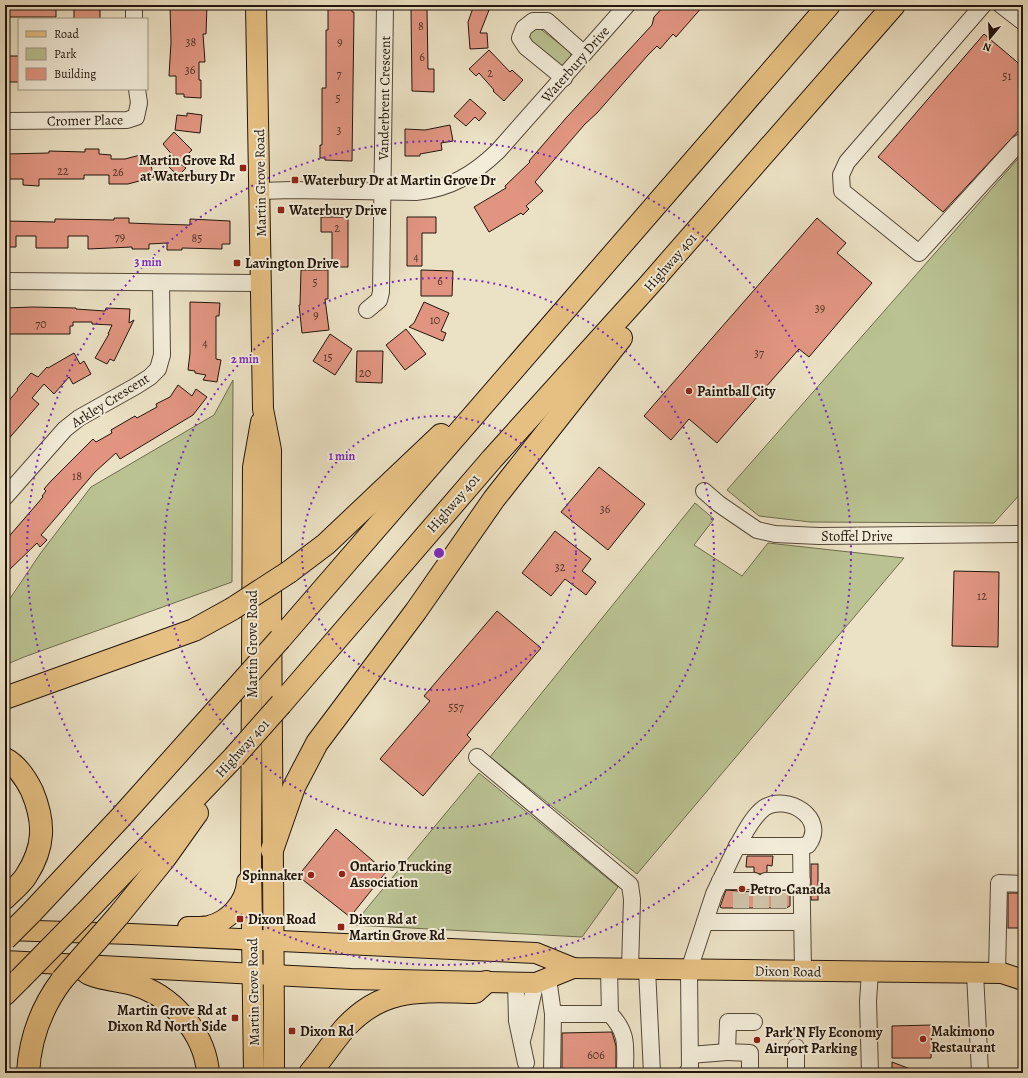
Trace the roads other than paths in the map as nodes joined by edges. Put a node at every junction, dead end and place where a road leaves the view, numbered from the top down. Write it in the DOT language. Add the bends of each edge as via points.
graph roads {
  1 [pos="134,5"];
  2 [pos="256,5"];
  3 [pos="385,5"];
  4 [pos="627,5"];
  5 [pos="830,5"];
  6 [pos="894,5"];
  7 [pos="983,5"];
  8 [pos="1001,5"];
  9 [pos="134,18"];
  10 [pos="1023,22"];
  11 [pos="583,53"];
  12 [pos="564,78"];
  13 [pos="137,90"];
  14 [pos="5,121"];
  15 [pos="1023,141"];
  16 [pos="381,190"];
  17 [pos="261,192"];
  18 [pos="725,199"];
  19 [pos="5,281"];
  20 [pos="161,283"];
  21 [pos="262,283"];
  22 [pos="367,310"];
  23 [pos="493,392"];
  24 [pos="263,409"];
  25 [pos="704,491"];
  26 [pos="5,497"];
  27 [pos="1023,534"];
  28 [pos="5,698"];
  29 [pos="234,757"];
  30 [pos="477,757"];
  31 [pos="5,759"];
  32 [pos="737,846"];
  33 [pos="801,846"];
  34 [pos="272,850"];
  35 [pos="252,861"];
  36 [pos="720,881"];
  37 [pos="802,881"];
  38 [pos="1023,884"];
  39 [pos="5,898"];
  40 [pos="705,922"];
  41 [pos="802,922"];
  42 [pos="5,930"];
  43 [pos="130,934"];
  44 [pos="5,939"];
  45 [pos="252,940"];
  46 [pos="274,941"];
  47 [pos="5,961"];
  48 [pos="1023,963"];
  49 [pos="79,965"];
  50 [pos="573,968"];
  51 [pos="609,968"];
  52 [pos="639,969"];
  53 [pos="690,970"];
  54 [pos="803,971"];
  55 [pos="870,972"];
  56 [pos="252,973"];
  57 [pos="975,973"];
  58 [pos="999,973"];
  59 [pos="274,974"];
  60 [pos="1023,980"];
  61 [pos="542,981"];
  62 [pos="486,982"];
  63 [pos="516,982"];
  64 [pos="12,986"];
  65 [pos="553,1014"];
  66 [pos="610,1014"];
  67 [pos="754,1022"];
  68 [pos="796,1046"];
  69 [pos="728,1052"];
  70 [pos="692,1067"];
  71 [pos="28,1073"];
  72 [pos="208,1073"];
  73 [pos="254,1073"];
  74 [pos="274,1073"];
  75 [pos="310,1073"];
  76 [pos="552,1073"];
  77 [pos="625,1073"];
  78 [pos="652,1073"];
  79 [pos="750,1073"];
  80 [pos="796,1073"];
  81 [pos="870,1073"];
  82 [pos="980,1073"];
  1 -- 9 [label="street"];
  2 -- 17 [label="main road, Martin Grove Road"];
  3 -- 16 [label="street, Vanderbrent Crescent"];
  4 -- 11 [label="street, Waterbury Drive"];
  5 -- 23 [label="highway"];
  6 -- 18 [label="highway, Highway 401"];
  7 -- 15 [label="street" via="847,162 841,175 842,191 919,253"];
  8 -- 10 [label="street"];
  11 -- 12 [label="street, Waterbury Drive"];
  11 -- 12 [label="street" via="547,21 533,21 524,28 520,38 526,47"];
  12 -- 16 [label="street, Waterbury Drive" via="498,151 467,177 433,191"];
  13 -- 14 [label="street, Cromer Place" via="139,103 136,117 127,120"];
  16 -- 17 [label="street, Waterbury Drive"];
  16 -- 22 [label="street, Vanderbrent Crescent" via="380,292 379,300"];
  17 -- 21 [label="main road, Martin Grove Road"];
  18 -- 29 [label="highway, Highway 401, bridge" via="492,459"];
  18 -- 34 [label="highway" via="674,270 494,499 416,611 317,743 293,789"];
  19 -- 20 [label="street"];
  20 -- 21 [label="street"];
  20 -- 26 [label="street, Arkley Crescent" via="162,355 158,368 150,377 68,426"];
  21 -- 24 [label="main road, Martin Grove Road"];
  23 -- 28 [label="highway, bridge" via="429,444 326,544 232,609 194,630"];
  23 -- 44 [label="highway, bridge" via="122,817"];
  24 -- 34 [label="main road, Martin Grove Road" via="271,450"];
  24 -- 35 [label="main road, Martin Grove Road" via="253,467"];
  25 -- 27 [label="street, Stoffel Drive" via="757,530 775,534"];
  29 -- 64 [label="highway, Highway 401, bridge"];
  29 -- 71 [label="highway, bridge" via="181,837 118,916 62,980 41,1013 32,1044"];
  30 -- 52 [label="street" via="630,886"];
  31 -- 39 [label="highway" via="26,778 40,810 42,835 36,856 26,876"];
  32 -- 33 [label="street"];
  32 -- 33 [label="street" via="756,816 770,805 780,803 800,809 811,820 814,828 812,839 808,845"];
  32 -- 36 [label="street"];
  33 -- 37 [label="street"];
  34 -- 46 [label="main road, Martin Grove Road"];
  35 -- 43 [label="main road" via="248,866 247,892 236,908 224,919 210,926 201,927 139,924"];
  35 -- 45 [label="main road, Martin Grove Road"];
  36 -- 37 [label="street" via="760,884"];
  36 -- 40 [label="street"];
  37 -- 41 [label="street"];
  38 -- 58 [label="street" via="999,883"];
  40 -- 41 [label="street" via="741,915 779,915"];
  40 -- 53 [label="street"];
  41 -- 54 [label="street"];
  42 -- 43 [label="main road, Dixon Road"];
  43 -- 45 [label="main road, Dixon Road"];
  45 -- 46 [label="main road, Dixon Road"];
  45 -- 56 [label="main road, Martin Grove Road"];
  46 -- 50 [label="main road, Dixon Road" via="536,953"];
  46 -- 59 [label="main road, Martin Grove Road"];
  47 -- 49 [label="main road, Dixon Road"];
  48 -- 58 [label="main road, Dixon Road"];
  49 -- 56 [label="main road, Dixon Road"];
  49 -- 72 [label="highway" via="89,974 147,989 175,1009 202,1043"];
  50 -- 51 [label="main road, Dixon Road"];
  50 -- 61 [label="main road, Dixon Road"];
  51 -- 52 [label="main road, Dixon Road"];
  51 -- 66 [label="street"];
  52 -- 53 [label="main road, Dixon Road"];
  52 -- 78 [label="street"];
  53 -- 54 [label="main road, Dixon Road"];
  53 -- 70 [label="street"];
  54 -- 55 [label="main road, Dixon Road"];
  55 -- 57 [label="main road, Dixon Road"];
  55 -- 81 [label="street"];
  56 -- 59 [label="main road, Dixon Road"];
  56 -- 73 [label="main road, Martin Grove Road"];
  57 -- 58 [label="main road, Dixon Road"];
  57 -- 82 [label="street"];
  58 -- 60 [label="main road, Dixon Road"];
  59 -- 62 [label="main road, Dixon Road"];
  59 -- 74 [label="main road, Martin Grove Road"];
  61 -- 63 [label="main road, Dixon Road"];
  61 -- 63 [label="street" via="531,999 521,1051 516,1021"];
  61 -- 65 [label="street"];
  62 -- 63 [label="main road, Dixon Road"];
  62 -- 75 [label="highway" via="475,992 410,992 377,1002 356,1017"];
  65 -- 66 [label="street"];
  65 -- 76 [label="street"];
  66 -- 77 [label="street" via="621,1026"];
  67 -- 69 [label="street" via="728,1022"];
  68 -- 80 [label="street"];
  69 -- 70 [label="street"];
  69 -- 79 [label="street" via="750,1053"];
}
